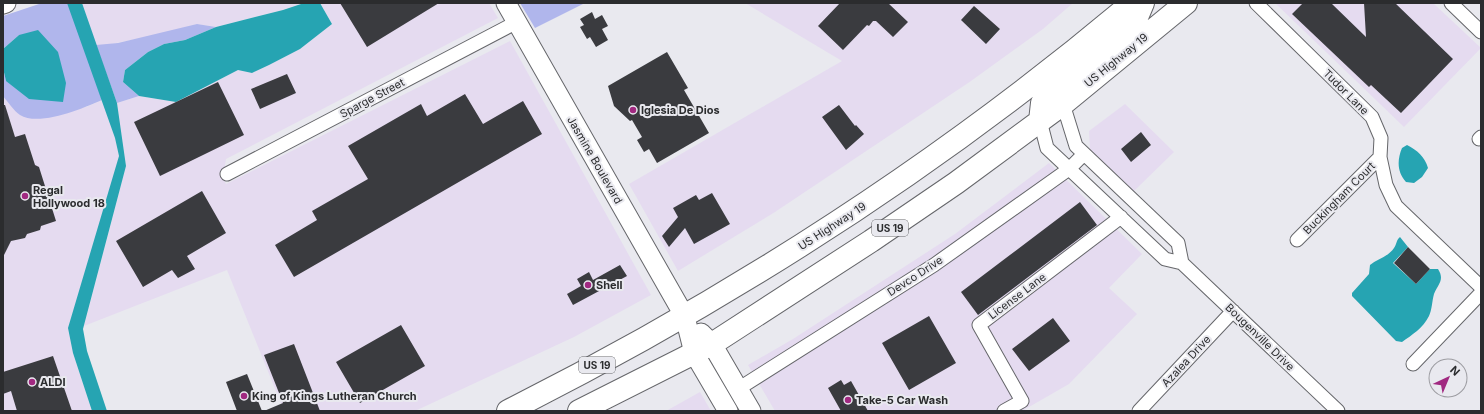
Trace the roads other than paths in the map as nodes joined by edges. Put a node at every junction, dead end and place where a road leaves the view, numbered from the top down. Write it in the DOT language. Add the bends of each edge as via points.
graph roads {
  1 [pos="6,3"];
  2 [pos="506,3"];
  3 [pos="1132,3"];
  4 [pos="1143,3"];
  5 [pos="1186,3"];
  6 [pos="1256,3"];
  7 [pos="1452,3"];
  8 [pos="3,4"];
  9 [pos="517,22"];
  10 [pos="1481,32"];
  11 [pos="1063,104"];
  12 [pos="1040,120"];
  13 [pos="1084,154"];
  14 [pos="1380,156"];
  15 [pos="1069,169"];
  16 [pos="227,174"];
  17 [pos="1121,217"];
  18 [pos="1297,240"];
  19 [pos="1182,263"];
  20 [pos="1481,287"];
  21 [pos="1481,293"];
  22 [pos="1233,311"];
  23 [pos="685,317"];
  24 [pos="703,348"];
  25 [pos="1413,364"];
  26 [pos="738,389"];
  27 [pos="1331,409"];
  28 [pos="508,411"];
  29 [pos="579,411"];
  30 [pos="728,411"];
  31 [pos="751,411"];
  32 [pos="1004,411"];
  33 [pos="1139,411"];
  1 -- 8 [label="street"];
  2 -- 9 [label="street, Jasmine Boulevard"];
  3 -- 23 [label="highway, US Highway 19 / US 19" via="1016,97 913,172 791,253"];
  4 -- 12 [label="highway" via="1135,22 1047,96 1042,103"];
  5 -- 11 [label="highway, US Highway 19 / US 19"];
  6 -- 14 [label="street, Tudor Lane" via="1372,117 1381,138"];
  7 -- 10 [label="street"];
  9 -- 16 [label="street, Sparge Street"];
  9 -- 23 [label="street, Jasmine Boulevard"];
  11 -- 12 [label="highway, US Highway 19 / US 19"];
  11 -- 13 [label="street" via="1076,146"];
  12 -- 15 [label="street, Bougenville Drive" via="1048,148"];
  12 -- 24 [label="highway, US Highway 19 / US 19" via="937,196"];
  13 -- 15 [label="street, Devco Drive"];
  13 -- 19 [label="street" via="1178,243"];
  14 -- 18 [label="street, Buckingham Court"];
  14 -- 20 [label="street, Tudor Lane" via="1386,185 1396,206"];
  15 -- 17 [label="street, Bougenville Drive"];
  15 -- 26 [label="street, Devco Drive" via="934,265"];
  17 -- 19 [label="street, Bougenville Drive" via="1165,259"];
  17 -- 32 [label="street, License Lane" via="979,325 1022,401"];
  19 -- 22 [label="street, Bougenville Drive"];
  21 -- 25 [label="street"];
  22 -- 27 [label="street, Bougenville Drive"];
  22 -- 33 [label="street, Azalea Drive"];
  23 -- 24 [label="street, Jasmine Boulevard"];
  23 -- 28 [label="highway, US Highway 19 / US 19"];
  24 -- 26 [label="street, Jasmine Boulevard"];
  24 -- 29 [label="highway, US Highway 19 / US 19"];
  24 -- 30 [label="street, Jasmine Boulevard"];
  26 -- 31 [label="street, Jasmine Boulevard"];
}
